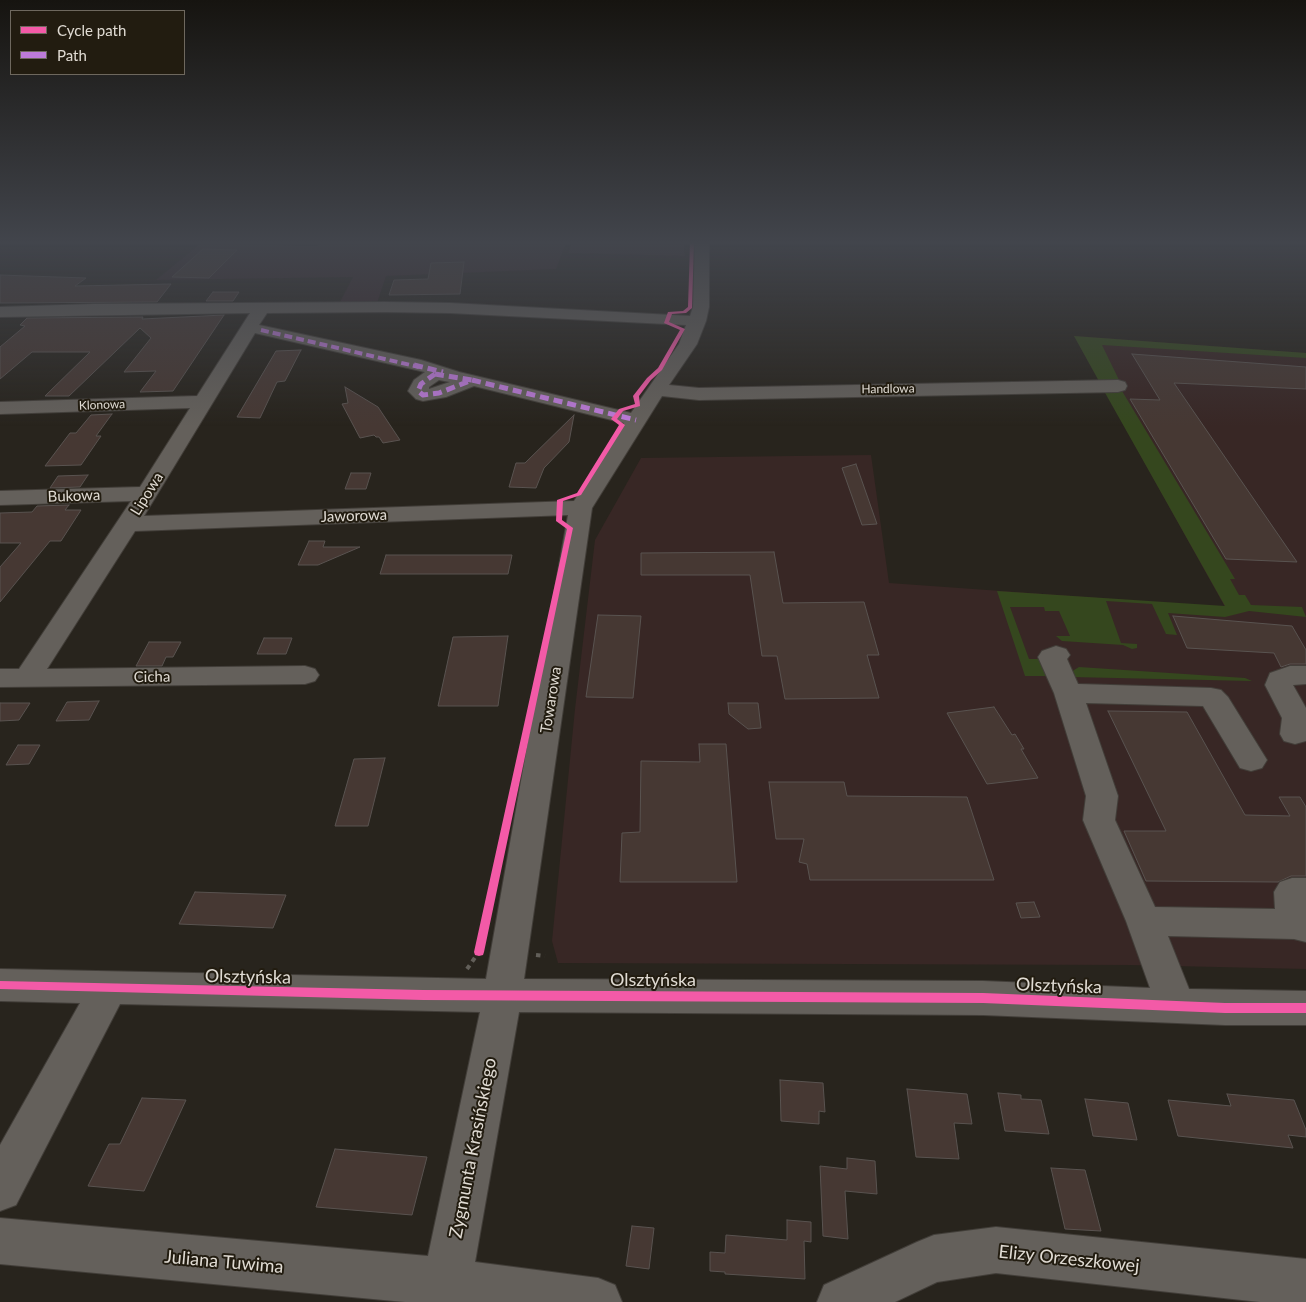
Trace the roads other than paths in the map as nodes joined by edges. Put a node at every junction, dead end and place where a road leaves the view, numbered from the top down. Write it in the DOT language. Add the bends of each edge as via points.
graph roads {
  1 [pos="700,304"];
  2 [pos="262,307"];
  3 [pos="3,319"];
  4 [pos="698,320"];
  5 [pos="261,330"];
  6 [pos="1118,386"];
  7 [pos="657,390"];
  8 [pos="204,402"];
  9 [pos="0,408"];
  10 [pos="636,420"];
  11 [pos="147,494"];
  12 [pos="0,498"];
  13 [pos="581,508"];
  14 [pos="128,524"];
  15 [pos="1056,654"];
  16 [pos="305,675"];
  17 [pos="1306,675"];
  18 [pos="13,678"];
  19 [pos="1068,693"];
  20 [pos="1295,734"];
  21 [pos="1251,760"];
  22 [pos="1302,914"];
  23 [pos="1144,921"];
  24 [pos="0,985"];
  25 [pos="108,989"];
  26 [pos="503,994"];
  27 [pos="1176,1006"];
  28 [pos="1306,1008"];
  29 [pos="0,1189"];
  30 [pos="0,1241"];
  31 [pos="1306,1283"];
  32 [pos="445,1292"];
  33 [pos="598,1302"];
  34 [pos="841,1302"];
  1 -- 4 [label="street, Towarowa"];
  2 -- 3 [label="street" via="24,311"];
  2 -- 4 [label="street" via="450,308"];
  2 -- 8 [label="street, Lipowa"];
  4 -- 7 [label="street, Towarowa" via="688,344"];
  5 -- 10 [label="street" via="421,365"];
  6 -- 7 [label="street, Handlowa" via="700,394"];
  7 -- 10 [label="street, Towarowa"];
  8 -- 9 [label="street, Klonowa"];
  8 -- 11 [label="street, Lipowa"];
  10 -- 13 [label="street, Towarowa"];
  11 -- 12 [label="street, Bukowa"];
  11 -- 14 [label="street, Lipowa"];
  13 -- 14 [label="street, Jaworowa"];
  13 -- 26 [label="street, Towarowa"];
  14 -- 18 [label="street, Lipowa"];
  15 -- 19 [label="street" via="1052,656"];
  16 -- 18 [label="street, Cicha"];
  17 -- 20 [label="street" via="1290,675 1279,684 1297,718"];
  19 -- 21 [label="street" via="1212,696"];
  19 -- 23 [label="street" via="1102,796 1099,820"];
  22 -- 23 [label="street"];
  23 -- 27 [label="street"];
  24 -- 25 [label="street, Olsztyńska"];
  25 -- 26 [label="street, Olsztyńska"];
  25 -- 29 [label="street"];
  26 -- 27 [label="street, Olsztyńska" via="983,998"];
  26 -- 32 [label="street, Zygmunta Krasińskiego"];
  27 -- 28 [label="street, Olsztyńska"];
  30 -- 32 [label="street, Juliana Tuwima"];
  31 -- 34 [label="street, Elizy Orzeszkowej" via="996,1250 934,1259"];
  32 -- 33 [label="street"];
}
